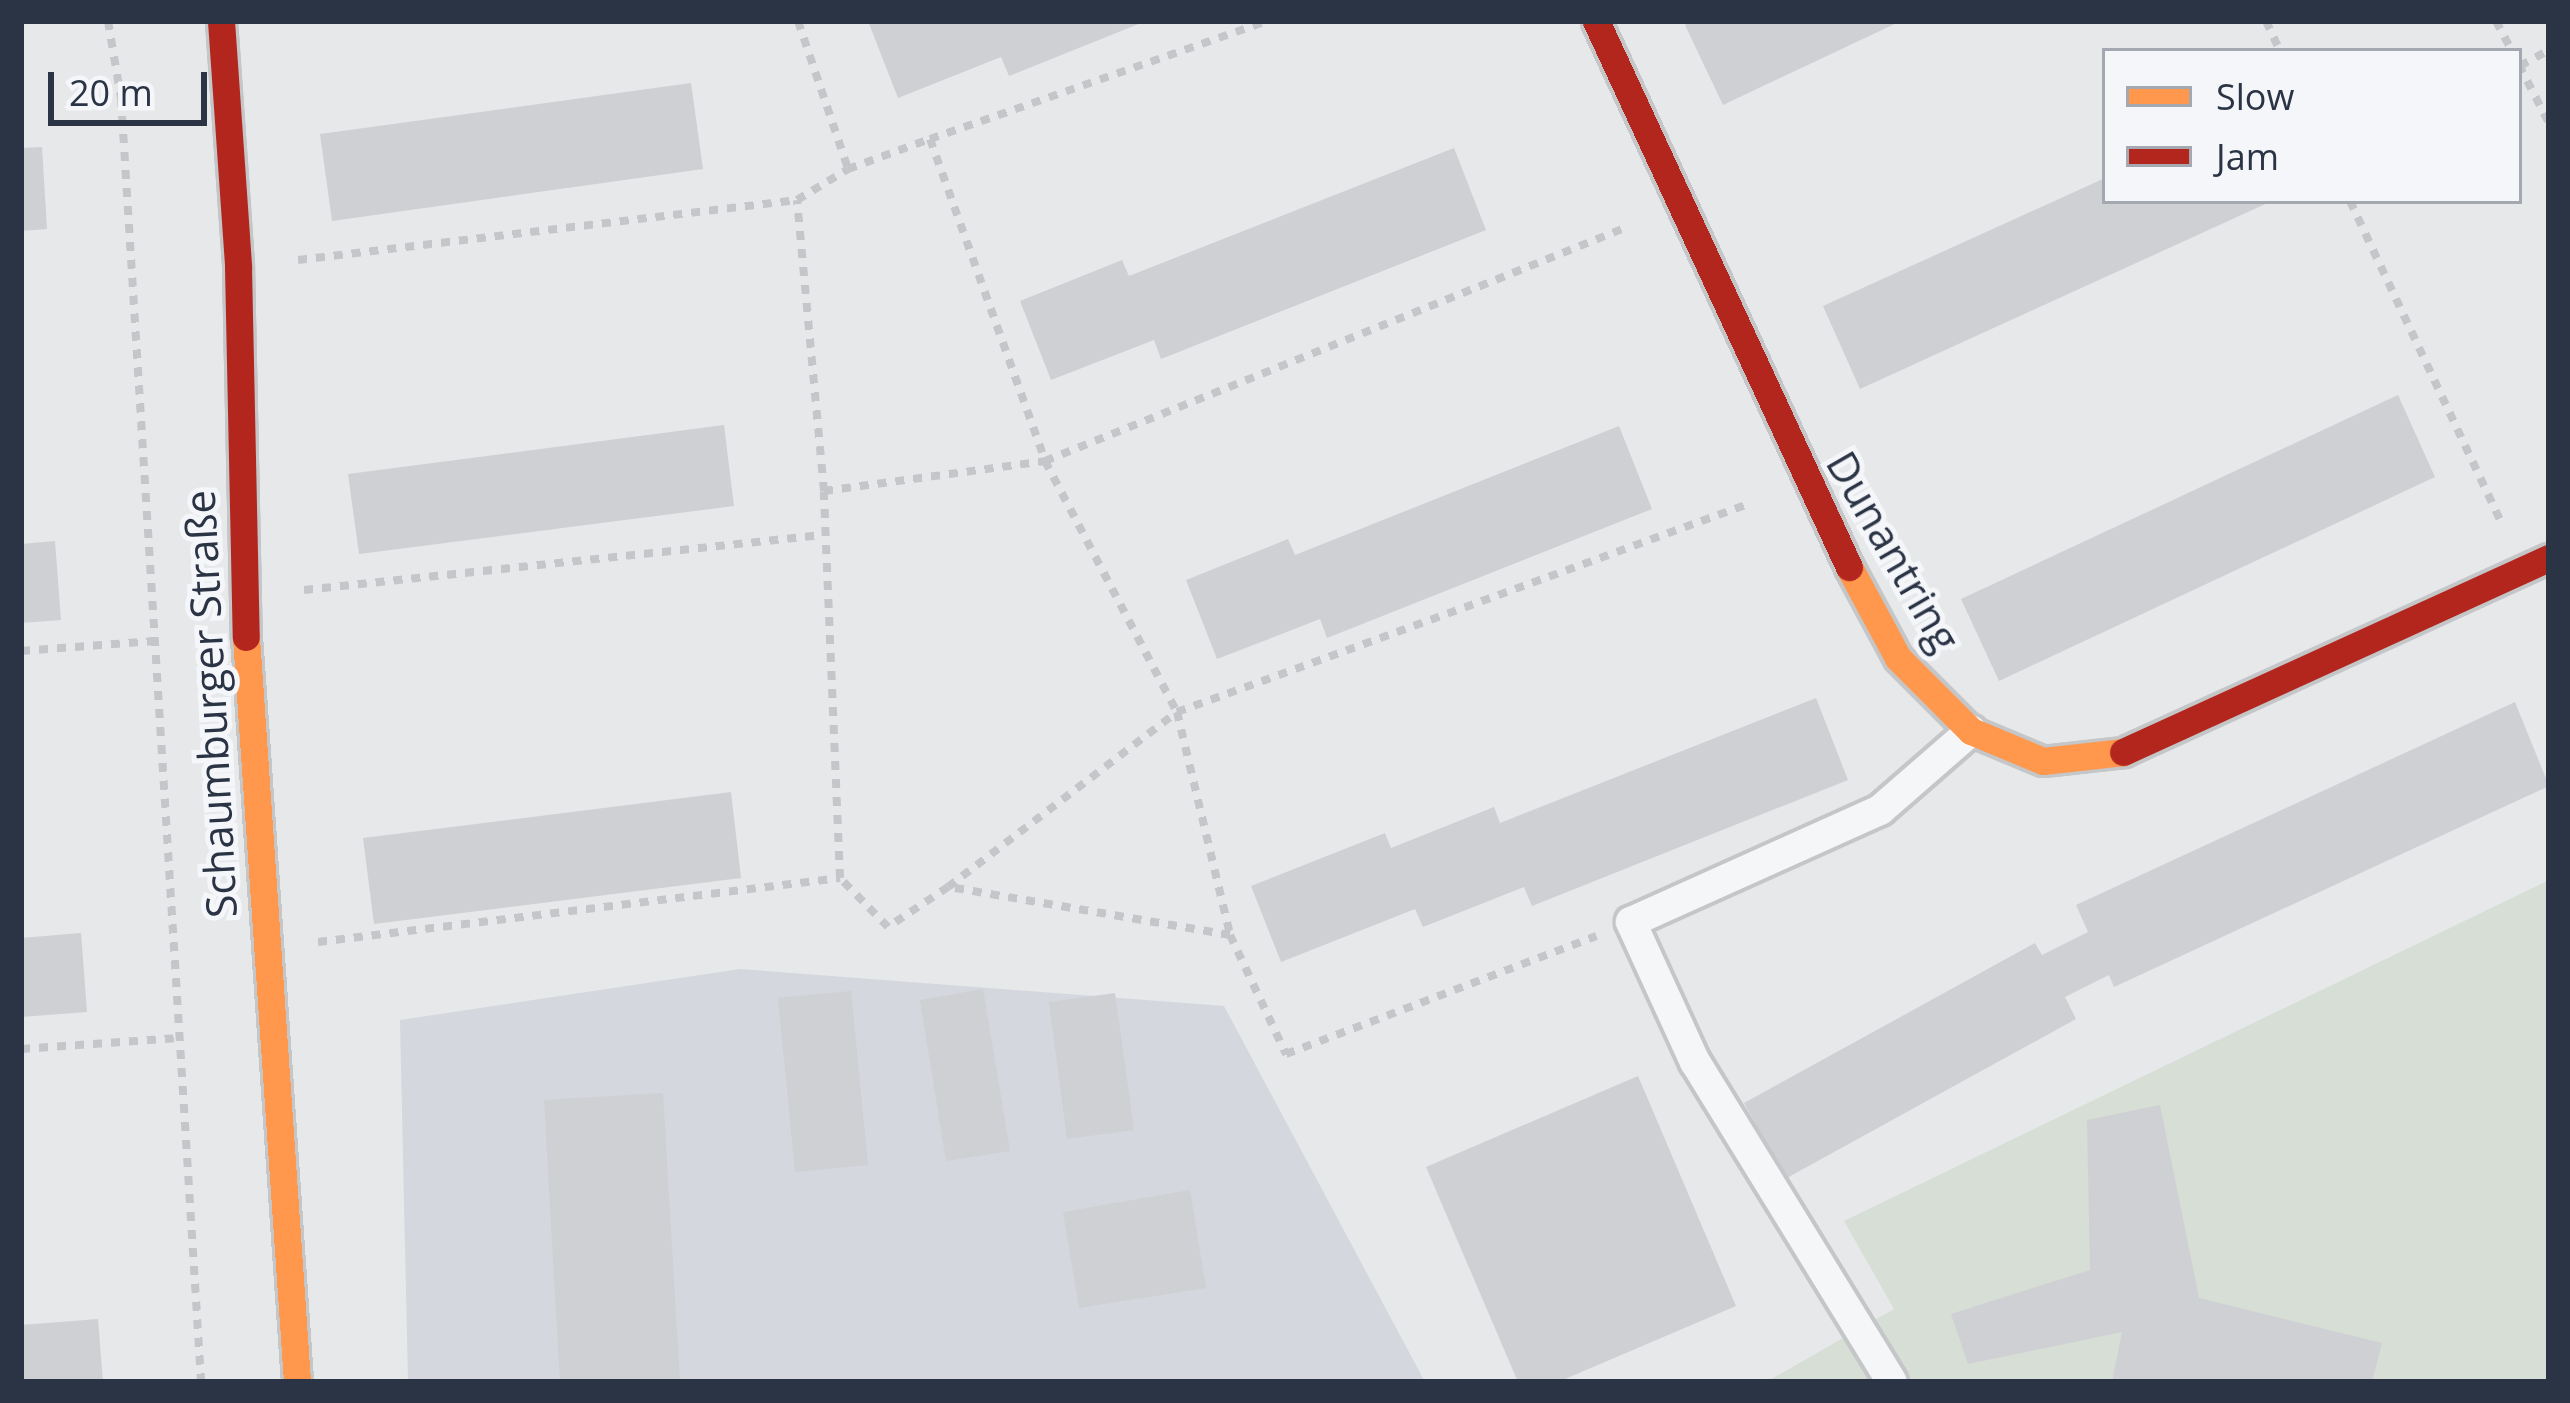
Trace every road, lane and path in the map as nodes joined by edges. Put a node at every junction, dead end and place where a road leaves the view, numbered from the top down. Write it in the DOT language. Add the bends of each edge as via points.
graph roads {
  1 [pos="108,21"];
  2 [pos="220,21"];
  3 [pos="798,21"];
  4 [pos="1267,21"];
  5 [pos="1596,21"];
  6 [pos="2496,21"];
  7 [pos="2510,48"];
  8 [pos="2549,50"];
  9 [pos="2522,64"];
  10 [pos="2522,71"];
  11 [pos="2549,123"];
  12 [pos="930,139"];
  13 [pos="848,169"];
  14 [pos="797,200"];
  15 [pos="2352,204"];
  16 [pos="1678,206"];
  17 [pos="238,267"];
  18 [pos="1046,461"];
  19 [pos="1804,484"];
  20 [pos="824,491"];
  21 [pos="822,535"];
  22 [pos="2537,565"];
  23 [pos="244,596"];
  24 [pos="155,641"];
  25 [pos="21,651"];
  26 [pos="1177,712"];
  27 [pos="1971,731"];
  28 [pos="840,878"];
  29 [pos="948,887"];
  30 [pos="1631,922"];
  31 [pos="1230,935"];
  32 [pos="263,945"];
  33 [pos="179,1038"];
  34 [pos="21,1049"];
  35 [pos="201,1382"];
  36 [pos="296,1382"];
  37 [pos="1892,1382"];
  1 -- 24 [label="path" via="121,98"];
  2 -- 17 [label="street, Schaumburger Straße"];
  3 -- 13 [label="path"];
  4 -- 12 [label="path"];
  5 -- 16 [label="street, Dunantring"];
  6 -- 7 [label="path"];
  8 -- 9 [label="path"];
  10 -- 11 [label="path"];
  12 -- 13 [label="path"];
  12 -- 18 [label="path"];
  13 -- 14 [label="path"];
  14 -- 17 [label="path"];
  14 -- 20 [label="path"];
  15 -- 22 [label="path"];
  16 -- 18 [label="path"];
  16 -- 19 [label="street, Dunantring"];
  17 -- 23 [label="street, Schaumburger Straße"];
  18 -- 20 [label="path"];
  18 -- 26 [label="path"];
  19 -- 26 [label="path"];
  19 -- 27 [label="street, Dunantring" via="1898,658"];
  20 -- 21 [label="path"];
  21 -- 23 [label="path"];
  21 -- 28 [label="path"];
  22 -- 27 [label="street, Dunantring" via="2134,749 2090,761 2043,761"];
  23 -- 32 [label="street, Schaumburger Straße"];
  24 -- 25 [label="path"];
  24 -- 33 [label="path"];
  26 -- 29 [label="path"];
  26 -- 31 [label="path"];
  27 -- 30 [label="lane" via="1880,810"];
  28 -- 29 [label="path" via="888,928"];
  28 -- 32 [label="path"];
  29 -- 31 [label="path"];
  30 -- 31 [label="path" via="1286,1054"];
  30 -- 37 [label="lane" via="1695,1062"];
  32 -- 36 [label="street, Schaumburger Straße"];
  33 -- 34 [label="path"];
  33 -- 35 [label="path"];
}
